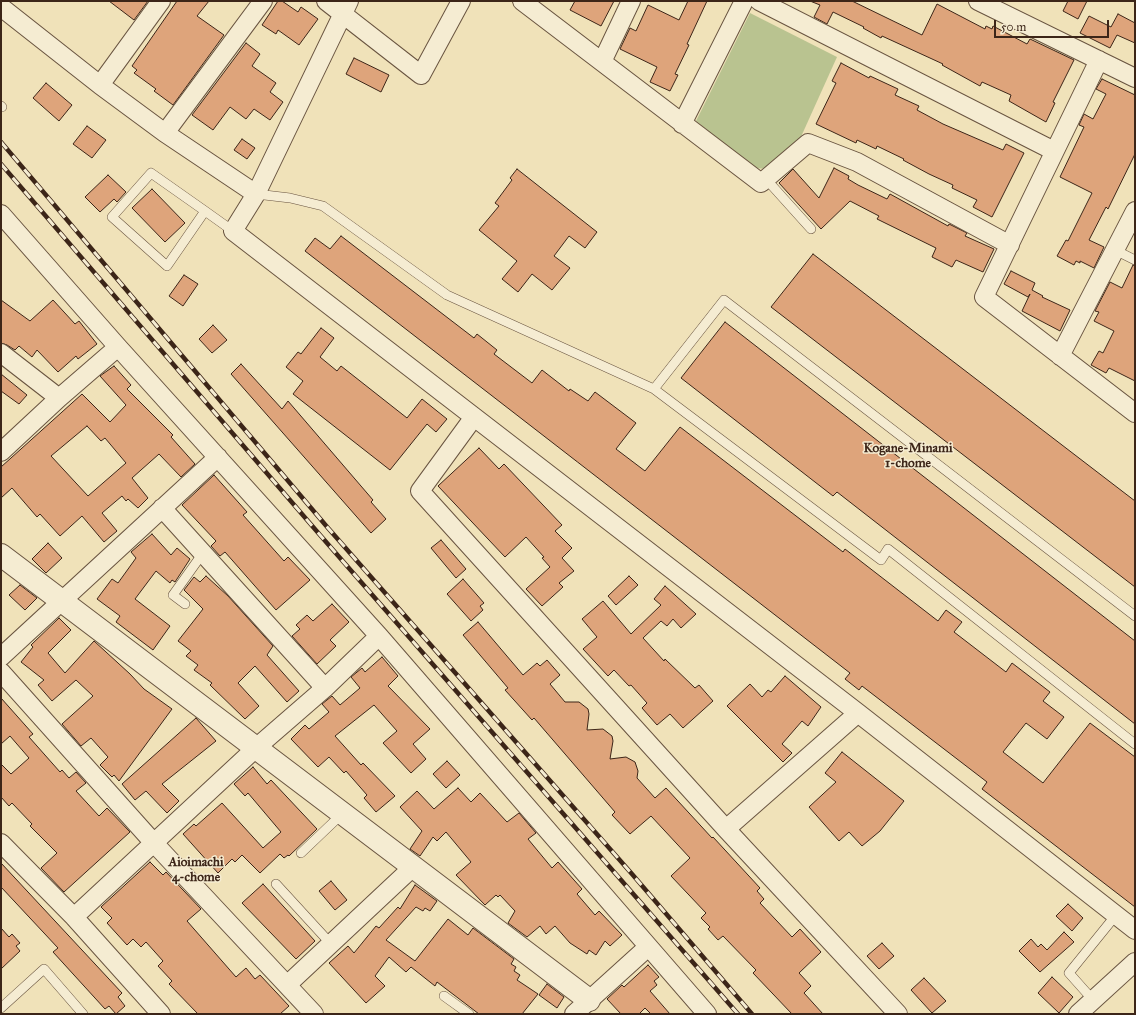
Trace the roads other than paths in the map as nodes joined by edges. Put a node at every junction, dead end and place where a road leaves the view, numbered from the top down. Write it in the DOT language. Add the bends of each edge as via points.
graph roads {
  1 [pos="161,1"];
  2 [pos="263,1"];
  3 [pos="326,1"];
  4 [pos="461,1"];
  5 [pos="522,1"];
  6 [pos="631,1"];
  7 [pos="744,1"];
  8 [pos="759,1"];
  9 [pos="978,1"];
  10 [pos="1,7"];
  11 [pos="346,7"];
  12 [pos="1099,60"];
  13 [pos="602,62"];
  14 [pos="1135,78"];
  15 [pos="100,85"];
  16 [pos="682,124"];
  17 [pos="165,133"];
  18 [pos="1054,151"];
  19 [pos="766,179"];
  20 [pos="256,194"];
  21 [pos="205,211"];
  22 [pos="1135,211"];
  23 [pos="1,214"];
  24 [pos="811,229"];
  25 [pos="233,231"];
  26 [pos="1010,245"];
  27 [pos="1115,250"];
  28 [pos="1135,260"];
  29 [pos="118,347"];
  30 [pos="1,353"];
  31 [pos="1060,356"];
  32 [pos="654,389"];
  33 [pos="59,398"];
  34 [pos="1135,413"];
  35 [pos="474,417"];
  36 [pos="1,452"];
  37 [pos="218,457"];
  38 [pos="162,508"];
  39 [pos="203,553"];
  40 [pos="1,555"];
  41 [pos="62,601"];
  42 [pos="185,604"];
  43 [pos="1135,616"];
  44 [pos="378,636"];
  45 [pos="1,657"];
  46 [pos="1,672"];
  47 [pos="325,688"];
  48 [pos="858,713"];
  49 [pos="1135,744"];
  50 [pos="257,747"];
  51 [pos="343,813"];
  52 [pos="726,829"];
  53 [pos="1,842"];
  54 [pos="153,842"];
  55 [pos="302,853"];
  56 [pos="413,866"];
  57 [pos="276,884"];
  58 [pos="1116,915"];
  59 [pos="74,917"];
  60 [pos="1135,930"];
  61 [pos="331,944"];
  62 [pos="648,947"];
  63 [pos="1135,962"];
  64 [pos="287,985"];
  65 [pos="444,996"];
  66 [pos="1093,1000"];
  67 [pos="582,1007"];
  68 [pos="1,1008"];
  69 [pos="84,1014"];
  70 [pos="161,1014"];
  71 [pos="314,1014"];
  72 [pos="469,1014"];
  73 [pos="707,1014"];
  74 [pos="898,1014"];
  75 [pos="1078,1014"];
  1 -- 15 [label="street"];
  2 -- 17 [label="street"];
  3 -- 11 [label="street"];
  4 -- 11 [label="street" via="421,75"];
  5 -- 13 [label="street"];
  6 -- 13 [label="street"];
  7 -- 16 [label="street"];
  8 -- 18 [label="street"];
  9 -- 12 [label="street"];
  10 -- 15 [label="street"];
  11 -- 20 [label="street"];
  12 -- 14 [label="street"];
  12 -- 18 [label="street"];
  13 -- 16 [label="street"];
  15 -- 17 [label="street"];
  16 -- 19 [label="street" via="761,183"];
  17 -- 20 [label="street"];
  18 -- 26 [label="street"];
  19 -- 24 [label="lane"];
  19 -- 26 [label="street" via="808,143 857,162"];
  20 -- 25 [label="street"];
  20 -- 32 [label="lane" via="290,198 323,206 447,295"];
  21 -- 21 [label="lane" via="167,266 112,217 151,173"];
  21 -- 25 [label="lane"];
  22 -- 27 [label="street"];
  23 -- 29 [label="street"];
  25 -- 35 [label="street"];
  26 -- 31 [label="street" via="984,297"];
  27 -- 28 [label="lane"];
  27 -- 31 [label="street"];
  29 -- 33 [label="street"];
  29 -- 37 [label="street"];
  30 -- 33 [label="street"];
  31 -- 34 [label="street"];
  32 -- 43 [label="lane" via="724,300"];
  32 -- 49 [label="lane" via="881,560 888,549"];
  33 -- 36 [label="street"];
  35 -- 48 [label="street"];
  35 -- 52 [label="street" via="420,491"];
  37 -- 38 [label="street"];
  37 -- 44 [label="street"];
  38 -- 39 [label="street"];
  38 -- 41 [label="street"];
  39 -- 42 [label="lane" via="173,595"];
  39 -- 47 [label="street"];
  40 -- 41 [label="street"];
  41 -- 45 [label="street"];
  41 -- 50 [label="street"];
  44 -- 47 [label="street"];
  44 -- 62 [label="street"];
  46 -- 54 [label="street"];
  47 -- 50 [label="street"];
  48 -- 52 [label="street"];
  48 -- 58 [label="street"];
  50 -- 51 [label="street"];
  50 -- 54 [label="street"];
  51 -- 55 [label="lane"];
  51 -- 56 [label="street"];
  52 -- 74 [label="street"];
  53 -- 59 [label="street"];
  54 -- 59 [label="street"];
  54 -- 64 [label="street"];
  56 -- 61 [label="street"];
  56 -- 67 [label="street"];
  57 -- 61 [label="lane"];
  58 -- 60 [label="street"];
  58 -- 66 [label="lane" via="1069,973"];
  59 -- 70 [label="street"];
  61 -- 64 [label="street"];
  62 -- 67 [label="street"];
  62 -- 73 [label="street"];
  63 -- 66 [label="street"];
  64 -- 71 [label="street"];
  65 -- 72 [label="lane"];
  66 -- 75 [label="street"];
  68 -- 69 [label="lane" via="44,969"];
}
